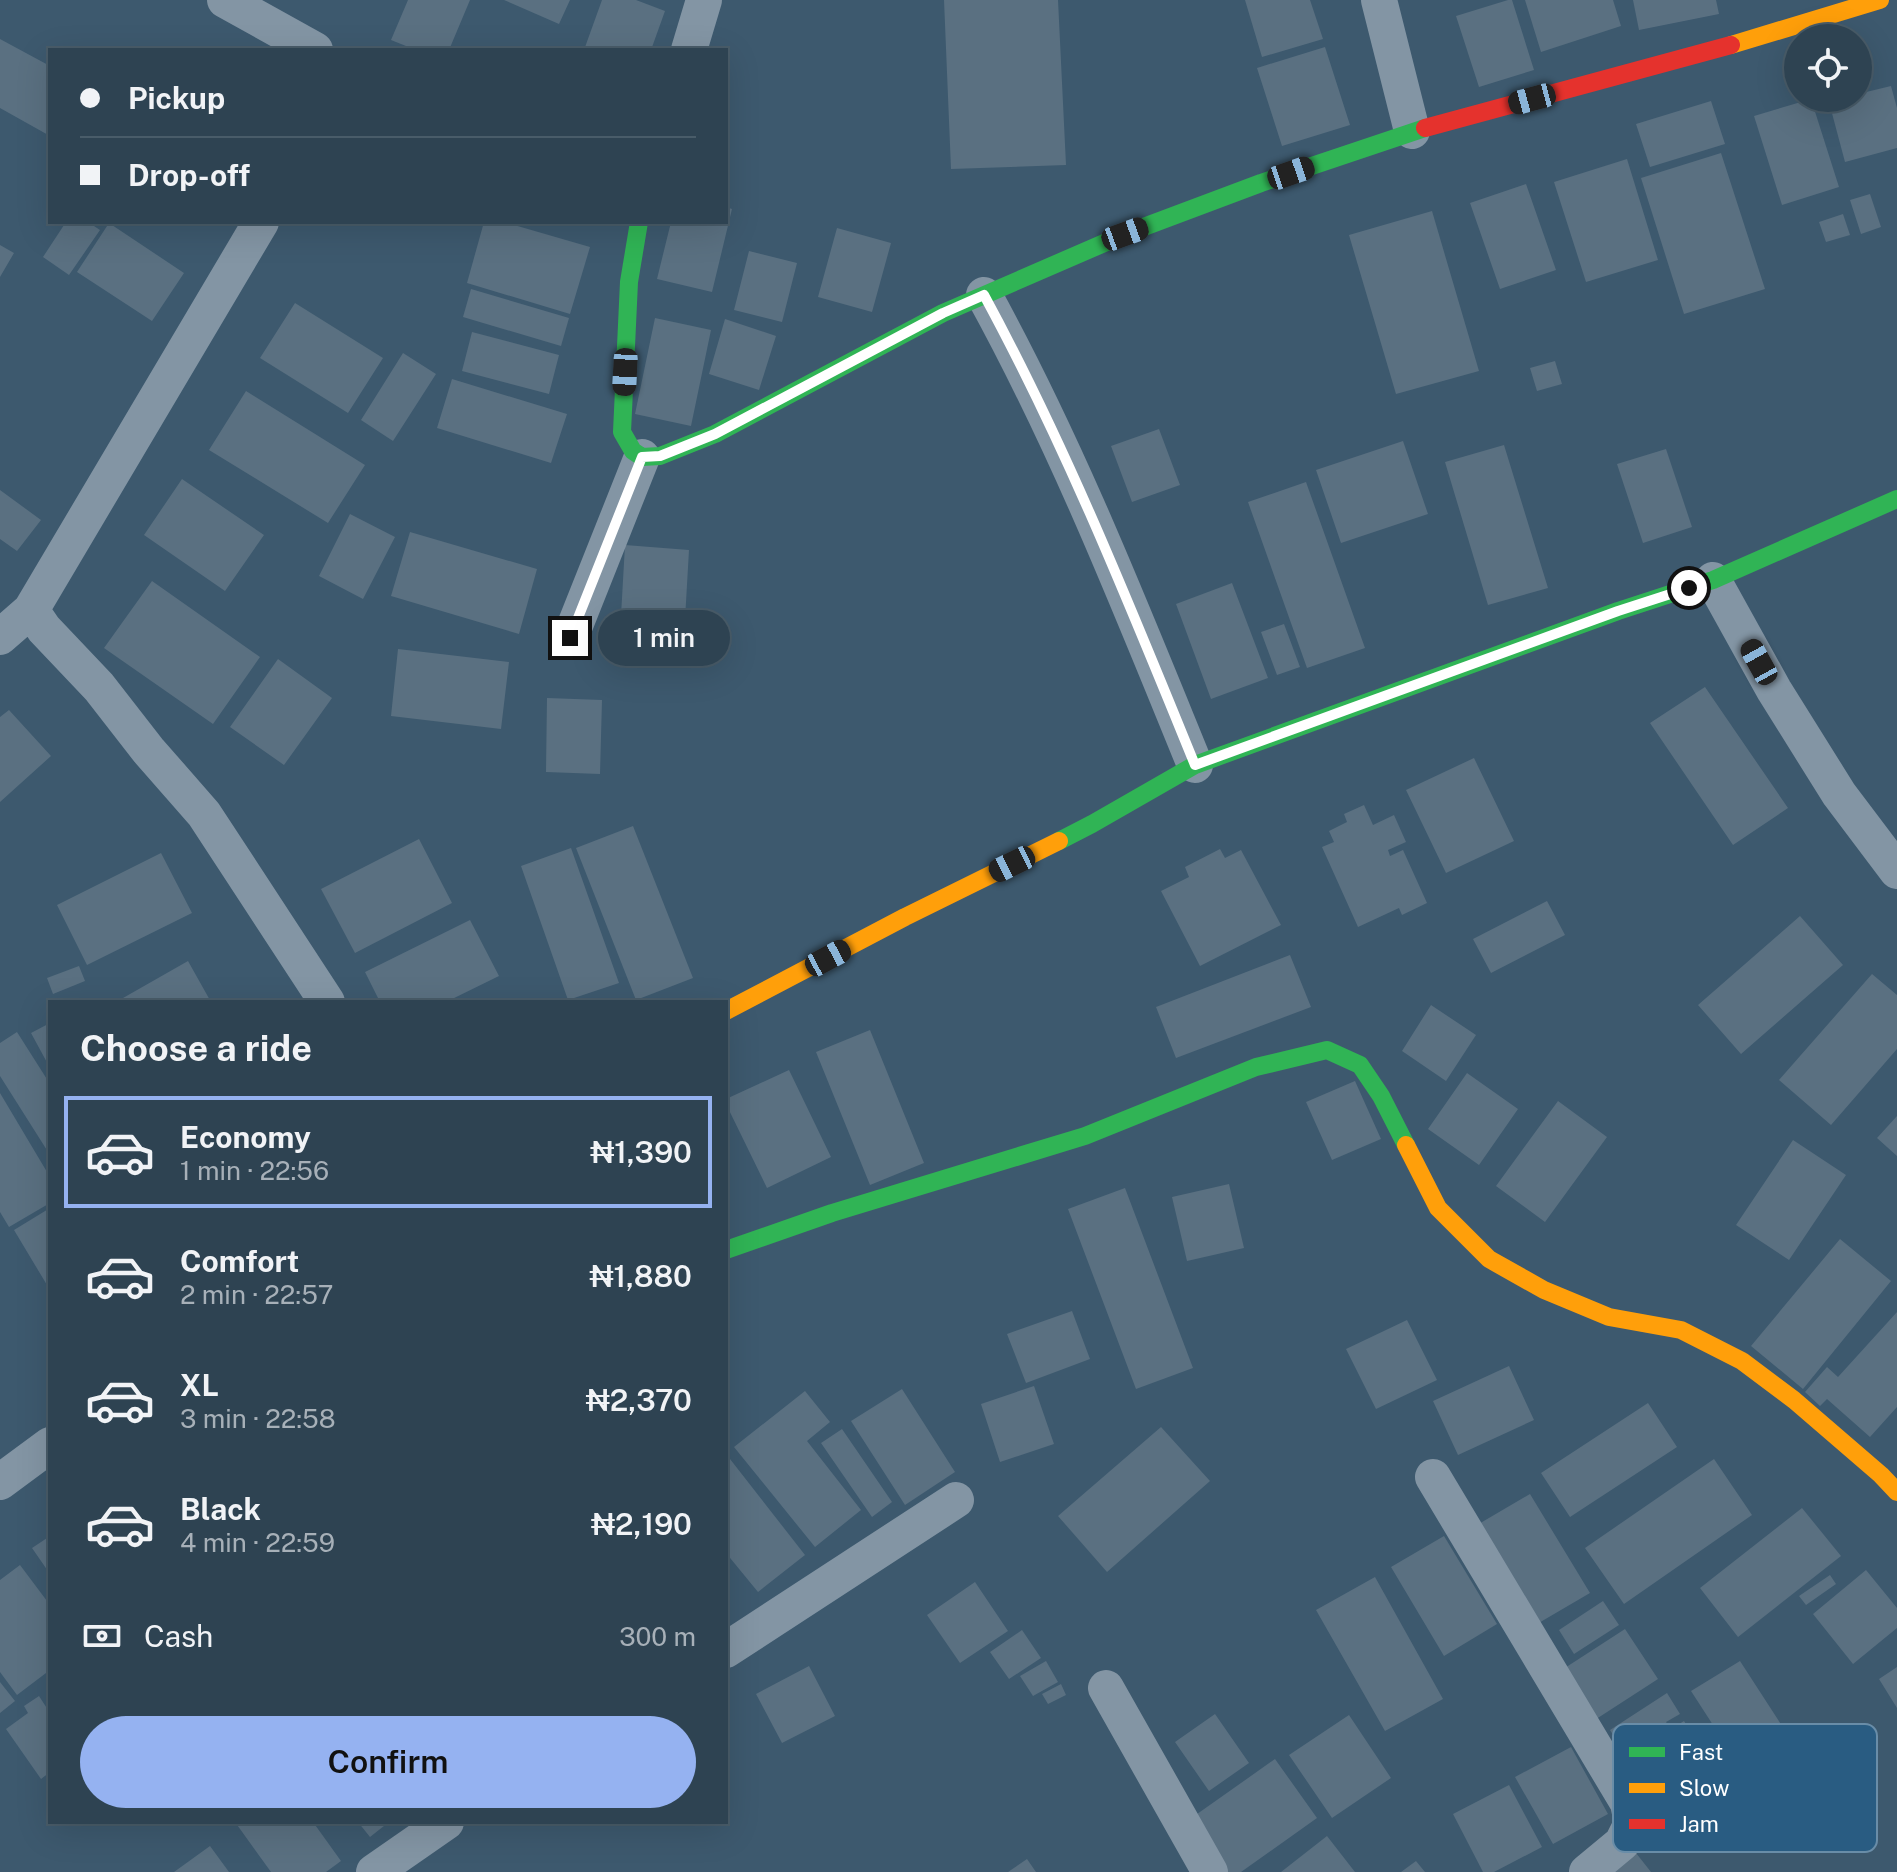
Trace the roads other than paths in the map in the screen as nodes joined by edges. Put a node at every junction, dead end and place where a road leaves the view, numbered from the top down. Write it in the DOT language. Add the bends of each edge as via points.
graph roads {
  1 [pos="225,0"];
  2 [pos="704,0"];
  3 [pos="1379,0"];
  4 [pos="1880,0"];
  5 [pos="311,48"];
  6 [pos="690,48"];
  7 [pos="1412,131"];
  8 [pos="260,224"];
  9 [pos="639,224"];
  10 [pos="984,295"];
  11 [pos="642,457"];
  12 [pos="1897,499"];
  13 [pos="1713,580"];
  14 [pos="31,610"];
  15 [pos="0,637"];
  16 [pos="570,638"];
  17 [pos="1195,765"];
  18 [pos="1897,871"];
  19 [pos="326,1000"];
  20 [pos="728,1010"];
  21 [pos="728,1249"];
  22 [pos="48,1446"];
  23 [pos="1433,1477"];
  24 [pos="0,1482"];
  25 [pos="1897,1492"];
  26 [pos="956,1500"];
  27 [pos="728,1649"];
  28 [pos="1106,1688"];
  29 [pos="1613,1778"];
  30 [pos="443,1824"];
  31 [pos="1613,1850"];
  32 [pos="374,1872"];
  33 [pos="1210,1872"];
  34 [pos="1587,1872"];
  1 -- 5 [label="street"];
  2 -- 6 [label="street"];
  3 -- 7 [label="street"];
  4 -- 7 [label="street"];
  7 -- 10 [label="street" via="1125,234"];
  8 -- 14 [label="street"];
  9 -- 11 [label="street" via="629,282 622,432"];
  10 -- 11 [label="street" via="715,434 660,456"];
  10 -- 17 [label="street" via="1117,573"];
  11 -- 16 [label="street"];
  12 -- 13 [label="street"];
  13 -- 17 [label="street"];
  13 -- 18 [label="street" via="1831,781"];
  14 -- 15 [label="street"];
  14 -- 19 [label="street" via="204,814"];
  17 -- 20 [label="street" via="1092,824"];
  21 -- 25 [label="street" via="1085,1136 1256,1067 1327,1050 1360,1065 1438,1208 1489,1259 1596,1312 1681,1330 1742,1361"];
  22 -- 24 [label="street"];
  23 -- 29 [label="street"];
  26 -- 27 [label="street"];
  28 -- 33 [label="street"];
  30 -- 32 [label="street"];
  31 -- 34 [label="street"];
}
